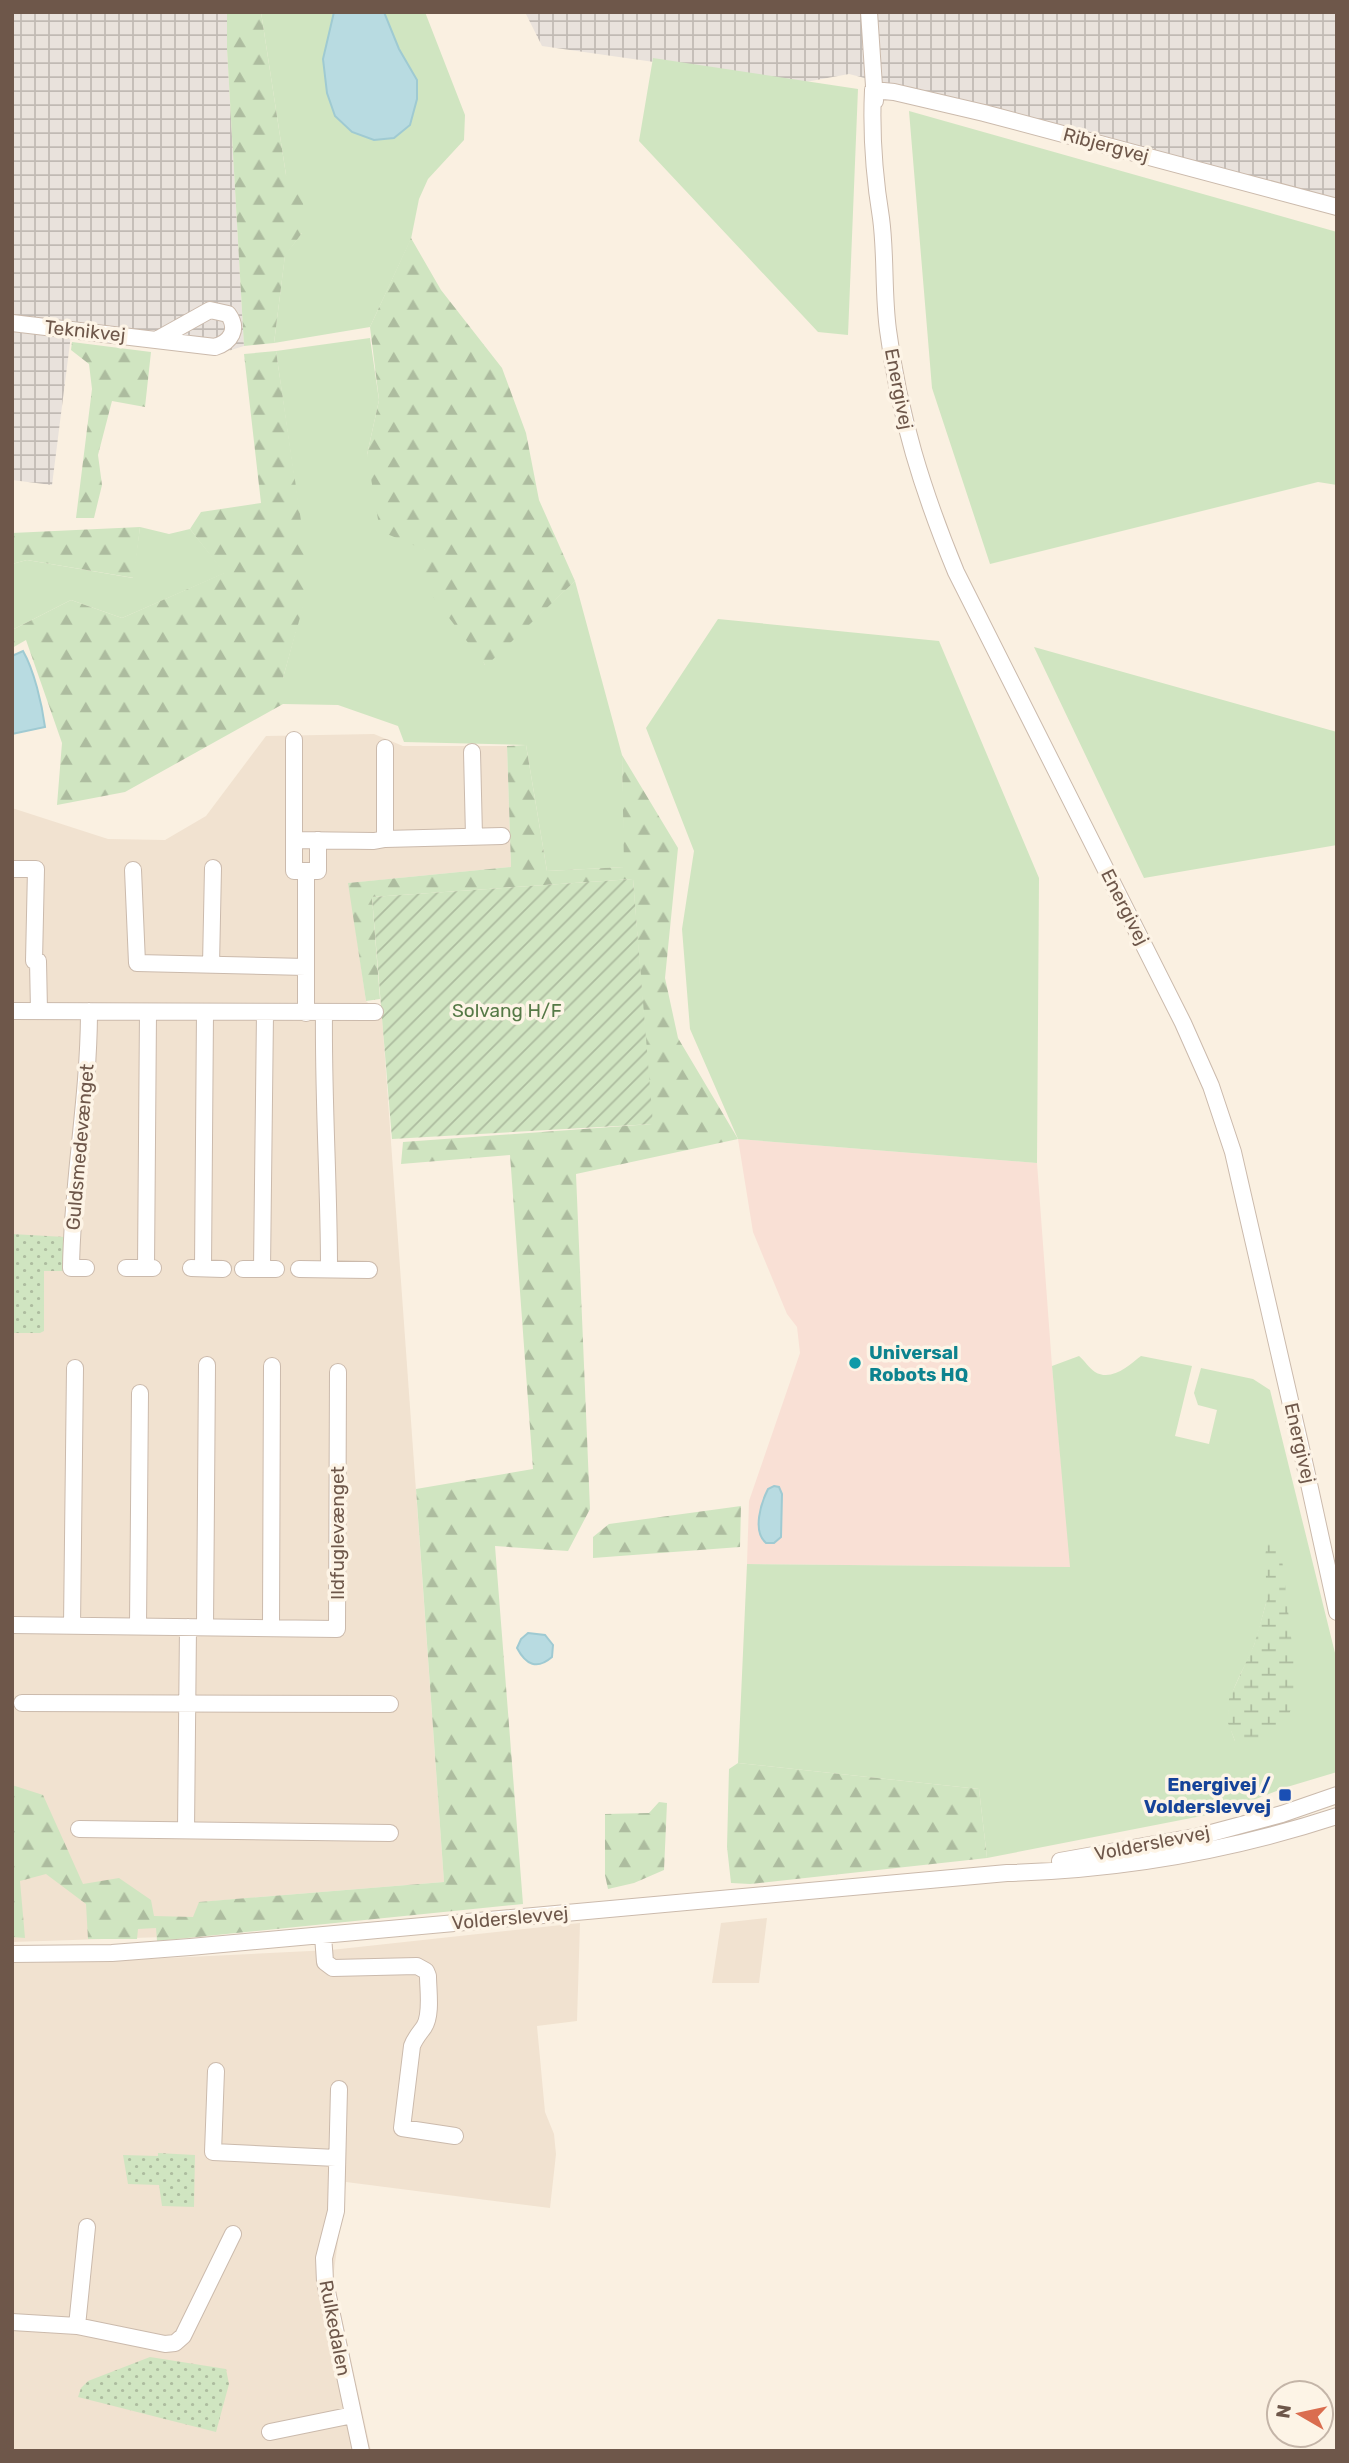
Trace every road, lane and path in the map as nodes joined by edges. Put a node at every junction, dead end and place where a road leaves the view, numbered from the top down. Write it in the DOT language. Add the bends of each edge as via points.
graph roads {
  1 [pos="869,12"];
  2 [pos="873,90"];
  3 [pos="1337,207"];
  4 [pos="12,323"];
  5 [pos="158,339"];
  6 [pos="294,740"];
  7 [pos="385,748"];
  8 [pos="472,752"];
  9 [pos="474,836"];
  10 [pos="502,836"];
  11 [pos="385,839"];
  12 [pos="294,840"];
  13 [pos="318,840"];
  14 [pos="213,868"];
  15 [pos="14,869"];
  16 [pos="133,870"];
  17 [pos="306,871"];
  18 [pos="211,965"];
  19 [pos="306,967"];
  20 [pos="12,1011"];
  21 [pos="39,1011"];
  22 [pos="89,1011"];
  23 [pos="148,1012"];
  24 [pos="205,1012"];
  25 [pos="376,1012"];
  26 [pos="265,1013"];
  27 [pos="306,1013"];
  28 [pos="324,1013"];
  29 [pos="86,1268"];
  30 [pos="126,1268"];
  31 [pos="223,1269"];
  32 [pos="243,1269"];
  33 [pos="299,1269"];
  34 [pos="329,1269"];
  35 [pos="369,1270"];
  36 [pos="207,1365"];
  37 [pos="272,1366"];
  38 [pos="75,1368"];
  39 [pos="338,1372"];
  40 [pos="140,1393"];
  41 [pos="1337,1612"];
  42 [pos="12,1625"];
  43 [pos="72,1626"];
  44 [pos="138,1627"];
  45 [pos="188,1627"];
  46 [pos="205,1627"];
  47 [pos="271,1628"];
  48 [pos="22,1703"];
  49 [pos="187,1703"];
  50 [pos="390,1704"];
  51 [pos="1337,1795"];
  52 [pos="1337,1805"];
  53 [pos="1337,1816"];
  54 [pos="79,1829"];
  55 [pos="186,1830"];
  56 [pos="390,1833"];
  57 [pos="1143,1861"];
  58 [pos="1007,1872"];
  59 [pos="323,1936"];
  60 [pos="12,1954"];
  61 [pos="216,2071"];
  62 [pos="339,2089"];
  63 [pos="455,2136"];
  64 [pos="336,2158"];
  65 [pos="87,2227"];
  66 [pos="233,2234"];
  67 [pos="12,2322"];
  68 [pos="78,2326"];
  69 [pos="353,2416"];
  70 [pos="270,2432"];
  71 [pos="360,2451"];
  1 -- 2 [label="street, Energivej"];
  2 -- 3 [label="street, Ribjergvej" via="984,113"];
  2 -- 41 [label="street, Energivej" via="874,166 890,341 915,463 956,572 1211,1086 1233,1152"];
  4 -- 5 [label="street, Teknikvej"];
  6 -- 12 [label="street"];
  7 -- 11 [label="street"];
  8 -- 9 [label="street"];
  9 -- 10 [label="street"];
  9 -- 11 [label="street"];
  11 -- 13 [label="street"];
  12 -- 13 [label="street"];
  12 -- 17 [label="street" via="294,871"];
  13 -- 17 [label="street" via="318,871"];
  14 -- 18 [label="street"];
  15 -- 21 [label="street" via="36,869 34,961 38,961"];
  16 -- 18 [label="street" via="136,963"];
  17 -- 19 [label="street"];
  18 -- 19 [label="street"];
  19 -- 27 [label="street"];
  20 -- 21 [label="street"];
  21 -- 22 [label="street"];
  22 -- 23 [label="street"];
  22 -- 29 [label="street, Guldsmedevænget" via="71,1268"];
  23 -- 24 [label="street"];
  23 -- 30 [label="street" via="151,1268"];
  24 -- 26 [label="street"];
  24 -- 31 [label="street" via="197,1268"];
  25 -- 28 [label="street"];
  26 -- 27 [label="street"];
  26 -- 32 [label="street" via="269,1269"];
  27 -- 28 [label="street"];
  28 -- 34 [label="street"];
  33 -- 34 [label="street"];
  34 -- 35 [label="street"];
  36 -- 46 [label="street"];
  37 -- 47 [label="street"];
  38 -- 43 [label="street"];
  39 -- 47 [label="street, Ildfuglevænget" via="337,1629"];
  40 -- 44 [label="street"];
  42 -- 43 [label="street, Ildfuglevænget"];
  43 -- 44 [label="street, Ildfuglevænget"];
  44 -- 45 [label="street, Ildfuglevænget"];
  45 -- 46 [label="street, Ildfuglevænget"];
  45 -- 49 [label="street"];
  46 -- 47 [label="street, Ildfuglevænget"];
  48 -- 49 [label="street"];
  49 -- 50 [label="street"];
  49 -- 55 [label="street"];
  51 -- 58 [label="street, Volderslevvej" via="1200,1836"];
  52 -- 57 [label="street"];
  53 -- 57 [label="street, Volderslevvej" via="1222,1848"];
  54 -- 55 [label="street"];
  55 -- 56 [label="street"];
  57 -- 58 [label="street, Volderslevvej"];
  58 -- 59 [label="street, Volderslevvej"];
  59 -- 60 [label="street, Volderslevvej" via="112,1952"];
  59 -- 63 [label="street" via="325,1962 333,1968 417,1966 426,1971 427,2015 412,2046 402,2128"];
  61 -- 64 [label="street" via="213,2152"];
  62 -- 64 [label="street, Rulkedalen"];
  64 -- 69 [label="street, Rulkedalen" via="336,2211 324,2258 324,2283"];
  65 -- 68 [label="street"];
  66 -- 68 [label="street" via="183,2336 175,2343"];
  67 -- 68 [label="street"];
  69 -- 70 [label="street"];
  69 -- 71 [label="street, Rulkedalen"];
}
